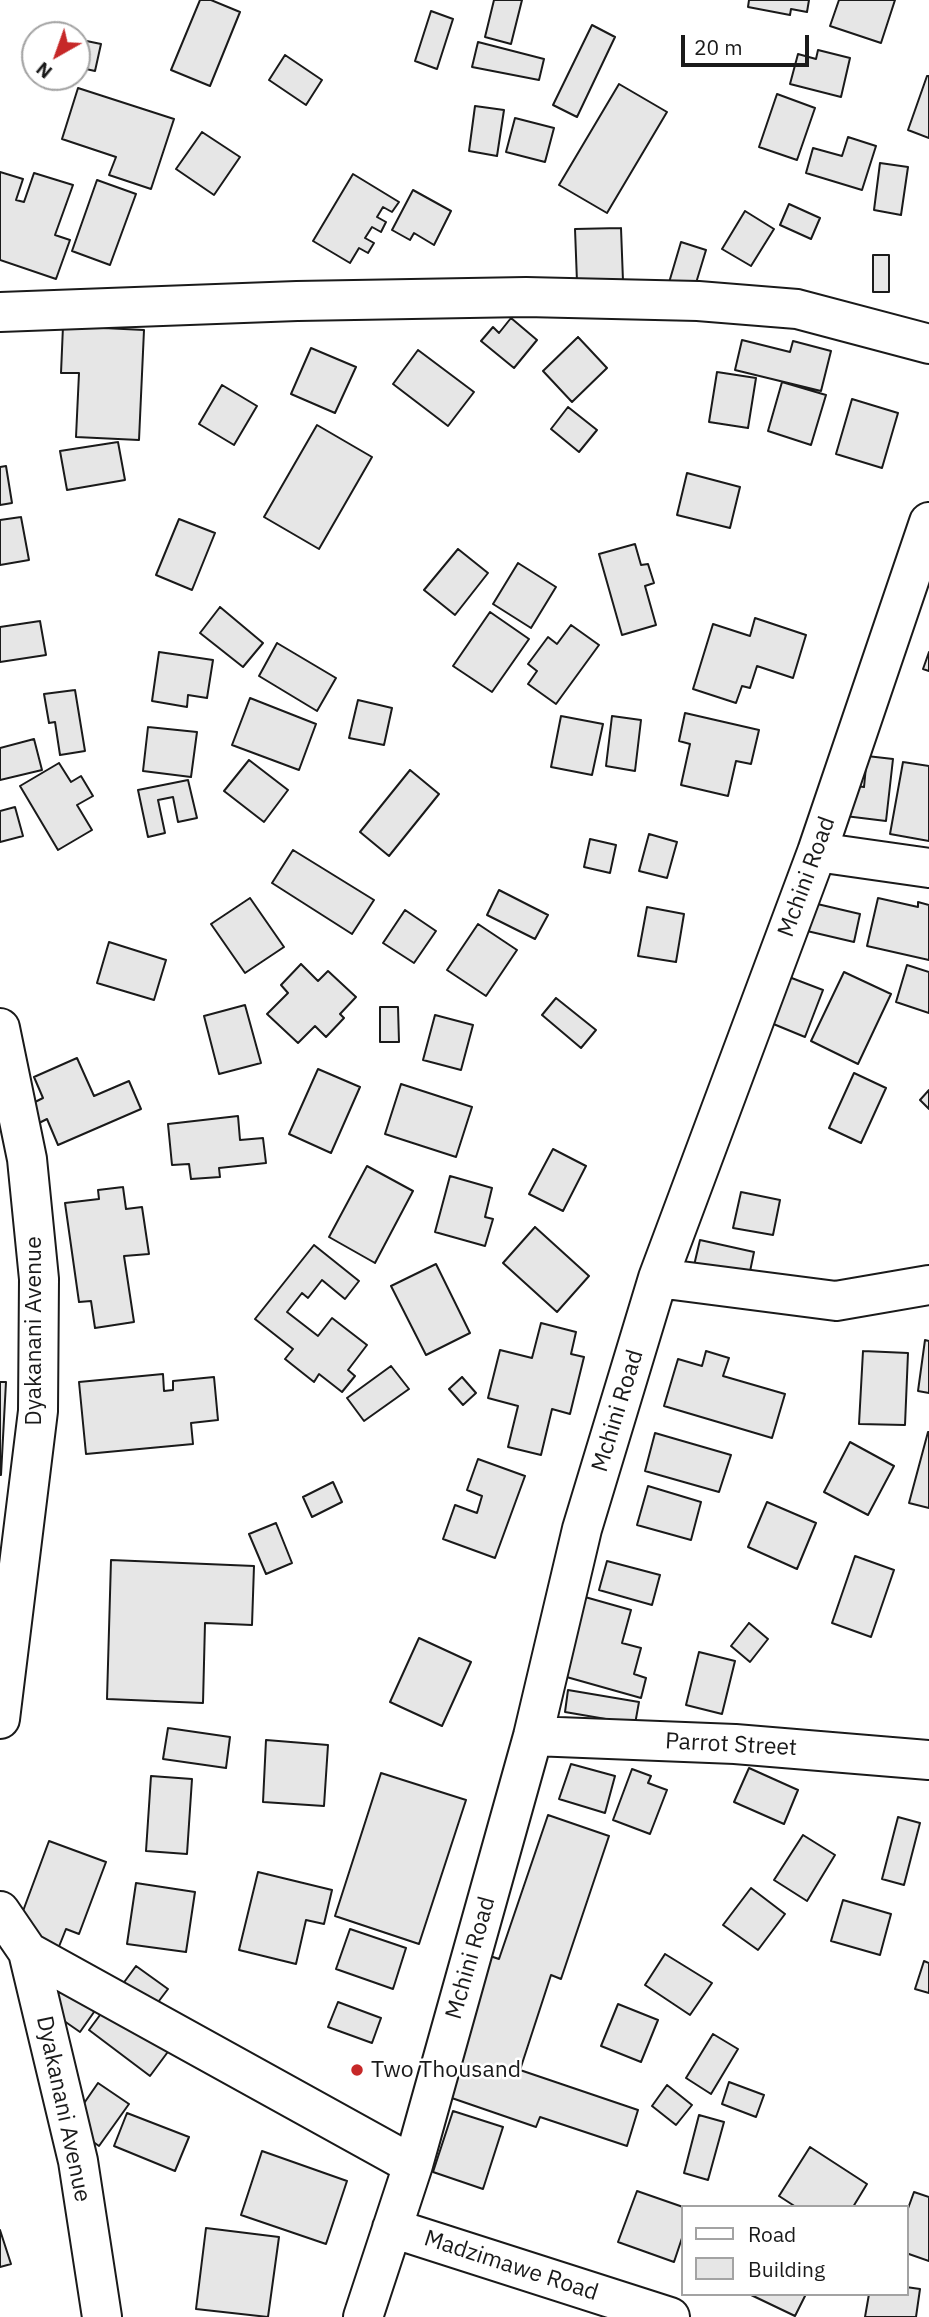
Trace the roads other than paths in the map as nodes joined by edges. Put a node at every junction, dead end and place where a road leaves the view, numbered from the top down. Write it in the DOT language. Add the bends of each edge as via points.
graph roads {
  1 [pos="0,312"];
  2 [pos="929,344"];
  3 [pos="929,522"];
  4 [pos="817,852"];
  5 [pos="929,868"];
  6 [pos="0,1028"];
  7 [pos="658,1278"];
  8 [pos="929,1285"];
  9 [pos="0,1719"];
  10 [pos="533,1736"];
  11 [pos="929,1760"];
  12 [pos="0,1911"];
  13 [pos="28,1952"];
  14 [pos="413,2165"];
  15 [pos="392,2228"];
  16 [pos="102,2317"];
  17 [pos="363,2317"];
  18 [pos="670,2317"];
  1 -- 2 [label="street" via="513,297 698,301 797,309"];
  3 -- 4 [label="street, Mchini Road"];
  4 -- 5 [label="street"];
  4 -- 7 [label="street, Mchini Road"];
  6 -- 9 [label="street, Dyakanani Avenue" via="27,1159 39,1292 38,1411"];
  7 -- 8 [label="street" via="836,1301"];
  7 -- 10 [label="street, Mchini Road" via="582,1529"];
  10 -- 11 [label="street, Parrot Street" via="735,1744"];
  10 -- 14 [label="street, Mchini Road"];
  12 -- 13 [label="street, Dyakanani Avenue"];
  13 -- 14 [label="street"];
  13 -- 16 [label="street, Dyakanani Avenue" via="78,2161"];
  14 -- 15 [label="street, Mchini Road"];
  15 -- 17 [label="street, Mchini Road"];
  15 -- 18 [label="street, Madzimawe Road"];
}
